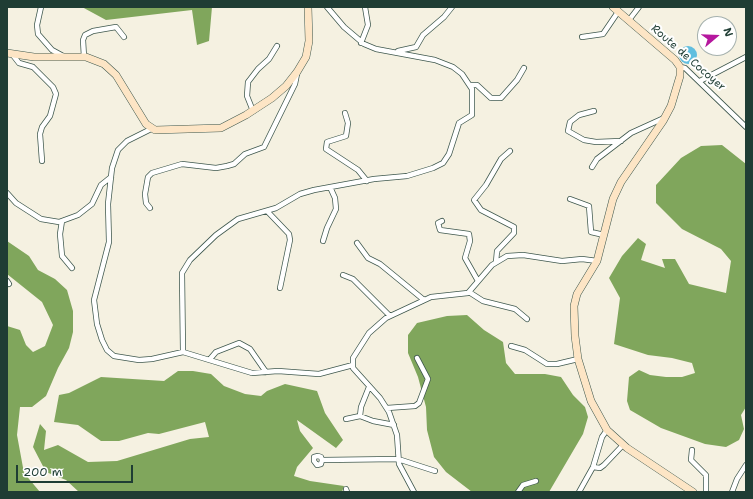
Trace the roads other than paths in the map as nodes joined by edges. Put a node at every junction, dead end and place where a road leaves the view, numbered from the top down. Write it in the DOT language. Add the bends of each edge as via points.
graph roads {
  1 [pos="42,7"];
  2 [pos="308,7"];
  3 [pos="327,7"];
  4 [pos="365,7"];
  5 [pos="452,7"];
  6 [pos="639,7"];
  7 [pos="616,10"];
  8 [pos="629,20"];
  9 [pos="124,36"];
  10 [pos="582,37"];
  11 [pos="361,43"];
  12 [pos="277,46"];
  13 [pos="396,52"];
  14 [pos="9,54"];
  15 [pos="66,57"];
  16 [pos="84,57"];
  17 [pos="746,57"];
  18 [pos="680,67"];
  19 [pos="524,68"];
  20 [pos="297,72"];
  21 [pos="700,82"];
  22 [pos="470,84"];
  23 [pos="253,111"];
  24 [pos="594,111"];
  25 [pos="345,113"];
  26 [pos="664,118"];
  27 [pos="746,126"];
  28 [pos="151,129"];
  29 [pos="620,141"];
  30 [pos="510,150"];
  31 [pos="42,161"];
  32 [pos="592,167"];
  33 [pos="111,177"];
  34 [pos="367,181"];
  35 [pos="330,187"];
  36 [pos="7,193"];
  37 [pos="570,199"];
  38 [pos="150,208"];
  39 [pos="267,211"];
  40 [pos="442,220"];
  41 [pos="62,221"];
  42 [pos="604,235"];
  43 [pos="323,241"];
  44 [pos="357,243"];
  45 [pos="597,261"];
  46 [pos="496,262"];
  47 [pos="72,268"];
  48 [pos="343,275"];
  49 [pos="478,281"];
  50 [pos="280,288"];
  51 [pos="470,292"];
  52 [pos="424,300"];
  53 [pos="390,316"];
  54 [pos="527,319"];
  55 [pos="511,346"];
  56 [pos="183,352"];
  57 [pos="417,358"];
  58 [pos="210,359"];
  59 [pos="578,359"];
  60 [pos="353,365"];
  61 [pos="266,372"];
  62 [pos="369,387"];
  63 [pos="387,408"];
  64 [pos="360,416"];
  65 [pos="346,419"];
  66 [pos="394,425"];
  67 [pos="607,430"];
  68 [pos="623,445"];
  69 [pos="692,450"];
  70 [pos="398,458"];
  71 [pos="322,460"];
  72 [pos="746,465"];
  73 [pos="593,467"];
  74 [pos="435,471"];
  75 [pos="536,481"];
  76 [pos="414,492"];
  77 [pos="518,492"];
  78 [pos="579,492"];
  79 [pos="692,492"];
  80 [pos="706,492"];
  81 [pos="732,492"];
  1 -- 15 [label="street" via="37,25 38,34 52,50"];
  2 -- 20 [label="main road" via="309,41 306,57"];
  3 -- 11 [label="street"];
  4 -- 11 [label="street" via="368,25"];
  5 -- 13 [label="street" via="423,35 416,46"];
  6 -- 8 [label="street"];
  7 -- 8 [label="main road, Route de Cocoyer"];
  7 -- 10 [label="street" via="603,34"];
  8 -- 18 [label="main road, Route de Cocoyer"];
  9 -- 16 [label="street" via="116,27 85,35"];
  11 -- 13 [label="street"];
  12 -- 23 [label="street" via="248,82 247,96"];
  13 -- 22 [label="street" via="448,64 462,74"];
  14 -- 15 [label="main road"];
  14 -- 31 [label="street" via="19,63 33,66 56,94 50,116 40,134"];
  15 -- 16 [label="main road"];
  16 -- 28 [label="main road" via="110,68"];
  17 -- 21 [label="street"];
  18 -- 21 [label="street, Route de Cocoyer" via="685,68"];
  18 -- 26 [label="main road" via="679,83"];
  19 -- 22 [label="street" via="501,98 491,98 478,85"];
  20 -- 23 [label="main road" via="286,86"];
  20 -- 38 [label="street" via="295,84 264,146 227,166 216,168 182,164 152,173 148,177 145,194 145,200"];
  21 -- 27 [label="street, Route de Cocoyer"];
  22 -- 34 [label="street" via="473,93 472,115 459,123 453,146 443,163 407,176"];
  23 -- 28 [label="main road" via="221,128 169,131"];
  24 -- 29 [label="street" via="579,115 570,122 568,131 584,140"];
  25 -- 34 [label="street" via="348,123 346,136 327,142 326,149 358,170"];
  26 -- 29 [label="street"];
  26 -- 42 [label="main road" via="621,182"];
  28 -- 33 [label="street" via="127,141 118,150"];
  29 -- 32 [label="street" via="597,159"];
  30 -- 46 [label="street" via="501,159 474,200 481,210 514,227 514,232 497,251"];
  33 -- 41 [label="street" via="101,185 92,204 78,215"];
  33 -- 56 [label="street" via="108,204 109,242 94,300 102,340 114,356 130,360 152,359"];
  34 -- 35 [label="street"];
  35 -- 39 [label="street" via="300,194"];
  35 -- 43 [label="street" via="336,209 326,228"];
  36 -- 41 [label="street" via="16,203 41,219"];
  37 -- 42 [label="street" via="589,206 591,232"];
  39 -- 50 [label="street" via="289,234"];
  39 -- 56 [label="street" via="233,222 203,247 186,266 181,278"];
  40 -- 49 [label="street" via="438,223 440,230 469,234 470,241 465,258"];
  41 -- 47 [label="street" via="62,256"];
  42 -- 45 [label="main road"];
  44 -- 52 [label="street" via="368,258 380,264"];
  45 -- 46 [label="street" via="562,261 519,254 507,256"];
  45 -- 59 [label="main road" via="576,297 575,336"];
  46 -- 49 [label="street"];
  48 -- 53 [label="street" via="353,279"];
  49 -- 51 [label="street"];
  51 -- 52 [label="street"];
  51 -- 54 [label="street" via="483,301 515,309"];
  52 -- 53 [label="street"];
  53 -- 60 [label="street" via="369,333 353,358"];
  55 -- 59 [label="street" via="525,350 547,364"];
  56 -- 58 [label="street"];
  57 -- 63 [label="street" via="428,379 419,403 415,406"];
  58 -- 61 [label="street" via="242,371"];
  58 -- 61 [label="street" via="216,352 239,343 250,349"];
  59 -- 67 [label="main road" via="590,401"];
  60 -- 61 [label="street" via="319,374"];
  60 -- 62 [label="street"];
  62 -- 63 [label="street"];
  62 -- 64 [label="street" via="360,407"];
  63 -- 66 [label="street"];
  64 -- 65 [label="street"];
  64 -- 66 [label="street"];
  66 -- 70 [label="street"];
  67 -- 68 [label="main road"];
  67 -- 73 [label="street" via="602,437"];
  68 -- 73 [label="street" via="600,468"];
  68 -- 79 [label="main road"];
  69 -- 80 [label="street" via="691,460 706,475"];
  70 -- 71 [label="street"];
  70 -- 74 [label="street"];
  70 -- 76 [label="street"];
  72 -- 81 [label="street"];
  73 -- 78 [label="street"];
  75 -- 77 [label="street" via="523,485"];
}
